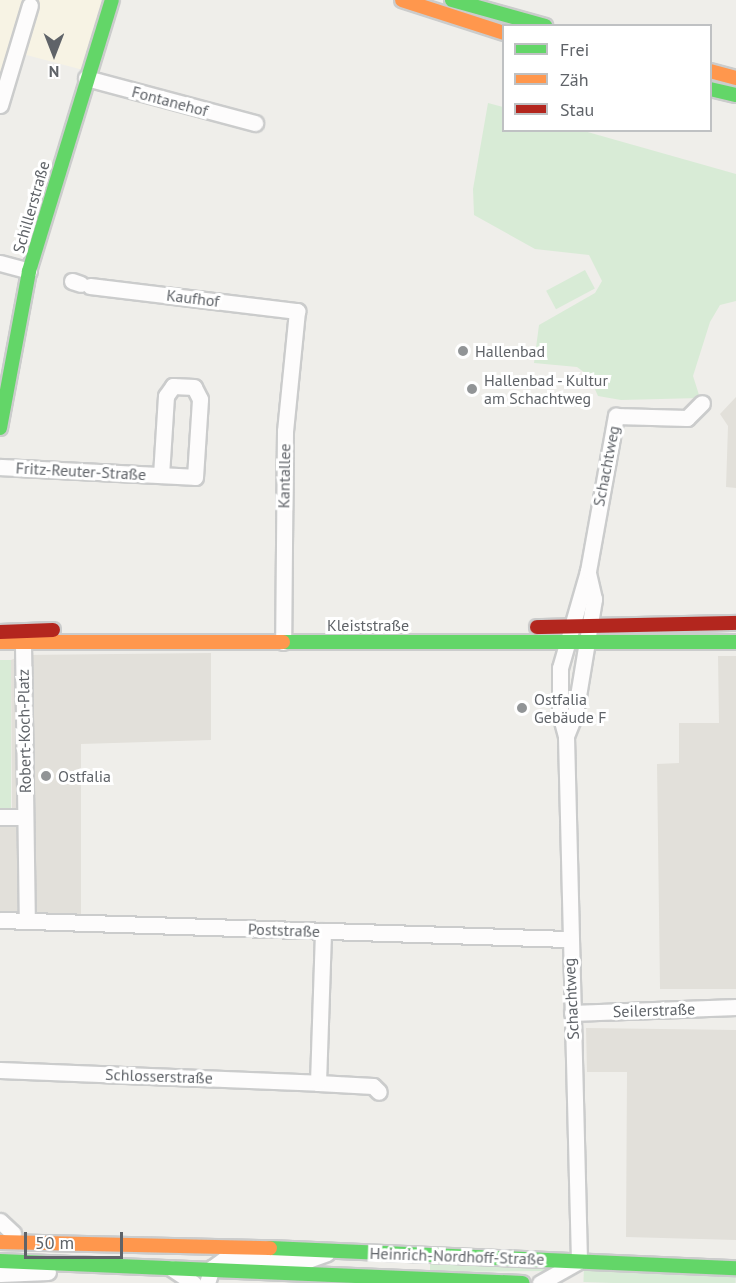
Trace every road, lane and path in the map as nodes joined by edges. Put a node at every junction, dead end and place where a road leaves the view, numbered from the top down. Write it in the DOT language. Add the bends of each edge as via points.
graph roads {
  1 [pos="112,0"];
  2 [pos="402,0"];
  3 [pos="452,0"];
  4 [pos="482,4"];
  5 [pos="30,5"];
  6 [pos="539,24"];
  7 [pos="476,25"];
  8 [pos="502,32"];
  9 [pos="712,71"];
  10 [pos="86,78"];
  11 [pos="736,78"];
  12 [pos="712,88"];
  13 [pos="736,95"];
  14 [pos="0,105"];
  15 [pos="255,123"];
  16 [pos="0,263"];
  17 [pos="29,271"];
  18 [pos="81,284"];
  19 [pos="297,311"];
  20 [pos="702,403"];
  21 [pos="0,428"];
  22 [pos="0,467"];
  23 [pos="161,475"];
  24 [pos="588,571"];
  25 [pos="736,623"];
  26 [pos="589,626"];
  27 [pos="0,632"];
  28 [pos="569,634"];
  29 [pos="283,636"];
  30 [pos="0,642"];
  31 [pos="587,642"];
  32 [pos="736,642"];
  33 [pos="23,645"];
  34 [pos="566,736"];
  35 [pos="0,817"];
  36 [pos="25,817"];
  37 [pos="0,920"];
  38 [pos="27,921"];
  39 [pos="323,931"];
  40 [pos="568,939"];
  41 [pos="736,1008"];
  42 [pos="572,1012"];
  43 [pos="0,1070"];
  44 [pos="318,1083"];
  45 [pos="379,1092"];
  46 [pos="0,1221"];
  47 [pos="4,1236"];
  48 [pos="50,1244"];
  49 [pos="335,1250"];
  50 [pos="415,1254"];
  51 [pos="0,1261"];
  52 [pos="579,1261"];
  53 [pos="82,1264"];
  54 [pos="169,1266"];
  55 [pos="212,1268"];
  56 [pos="736,1268"];
  57 [pos="0,1274"];
  58 [pos="425,1281"];
  59 [pos="193,1283"];
  60 [pos="207,1283"];
  61 [pos="523,1283"];
  62 [pos="540,1283"];
  1 -- 10 [label="street, Schillerstraße"];
  2 -- 7 [label="street"];
  3 -- 4 [label="street"];
  4 -- 6 [label="street"];
  4 -- 7 [label="street"];
  5 -- 14 [label="street"];
  7 -- 8 [label="street"];
  9 -- 11 [label="street"];
  10 -- 15 [label="street, Fontanehof"];
  10 -- 17 [label="street, Schillerstraße"];
  12 -- 13 [label="street"];
  16 -- 17 [label="street"];
  17 -- 21 [label="street, Schillerstraße"];
  18 -- 19 [label="street, Kaufhof"];
  19 -- 29 [label="street, Kantallee" via="285,431"];
  20 -- 24 [label="street, Schachtweg" via="687,418 616,416"];
  22 -- 23 [label="street, Fritz-Reuter-Straße"];
  23 -- 23 [label="street, Fritz-Reuter-Straße" via="195,477 200,399 194,387 173,386 166,396"];
  24 -- 26 [label="street, Schachtweg" via="594,598"];
  24 -- 28 [label="street, Schachtweg"];
  25 -- 26 [label="street, Kleiststraße"];
  26 -- 28 [label="street, Kleiststraße"];
  26 -- 31 [label="street, Schachtweg"];
  27 -- 29 [label="street, Kleiststraße"];
  28 -- 29 [label="street, Kleiststraße"];
  28 -- 29 [label="street, Kleiststraße" via="521,627"];
  28 -- 31 [label="street, Kleiststraße"];
  28 -- 34 [label="street, Schachtweg" via="560,668 560,714"];
  29 -- 33 [label="street, Kleiststraße"];
  30 -- 33 [label="street, Kleiststraße"];
  31 -- 32 [label="street, Kleiststraße"];
  31 -- 34 [label="street, Schachtweg" via="575,714"];
  33 -- 36 [label="street, Robert-Koch-Platz"];
  34 -- 40 [label="street, Schachtweg"];
  35 -- 36 [label="street, Robert-Koch-Platz"];
  36 -- 38 [label="street, Robert-Koch-Platz"];
  37 -- 38 [label="street, Poststraße"];
  38 -- 39 [label="street, Poststraße"];
  39 -- 40 [label="street, Poststraße"];
  39 -- 44 [label="street"];
  40 -- 42 [label="street, Schachtweg"];
  41 -- 42 [label="street, Seilerstraße"];
  42 -- 52 [label="street, Schachtweg"];
  43 -- 44 [label="street, Schlosserstraße"];
  44 -- 45 [label="street, Schlosserstraße" via="373,1086"];
  46 -- 47 [label="street"];
  47 -- 48 [label="street, Heinrich-Nordhoff-Straße"];
  48 -- 49 [label="street, Heinrich-Nordhoff-Straße"];
  49 -- 50 [label="street, Heinrich-Nordhoff-Straße"];
  49 -- 55 [label="street, Heinrich-Nordhoff-Straße" via="308,1260 227,1257"];
  50 -- 52 [label="street, Heinrich-Nordhoff-Straße"];
  50 -- 58 [label="street"];
  51 -- 53 [label="street, Heinrich-Nordhoff-Straße"];
  52 -- 56 [label="street, Heinrich-Nordhoff-Straße"];
  52 -- 62 [label="street, Heinrich-Nordhoff-Straße"];
  53 -- 54 [label="street, Heinrich-Nordhoff-Straße"];
  53 -- 57 [label="street, Heinrich-Nordhoff-Straße" via="56,1272"];
  54 -- 55 [label="street, Heinrich-Nordhoff-Straße"];
  54 -- 59 [label="street"];
  55 -- 58 [label="street, Heinrich-Nordhoff-Straße"];
  55 -- 60 [label="street"];
  58 -- 61 [label="street, Heinrich-Nordhoff-Straße"];
}
